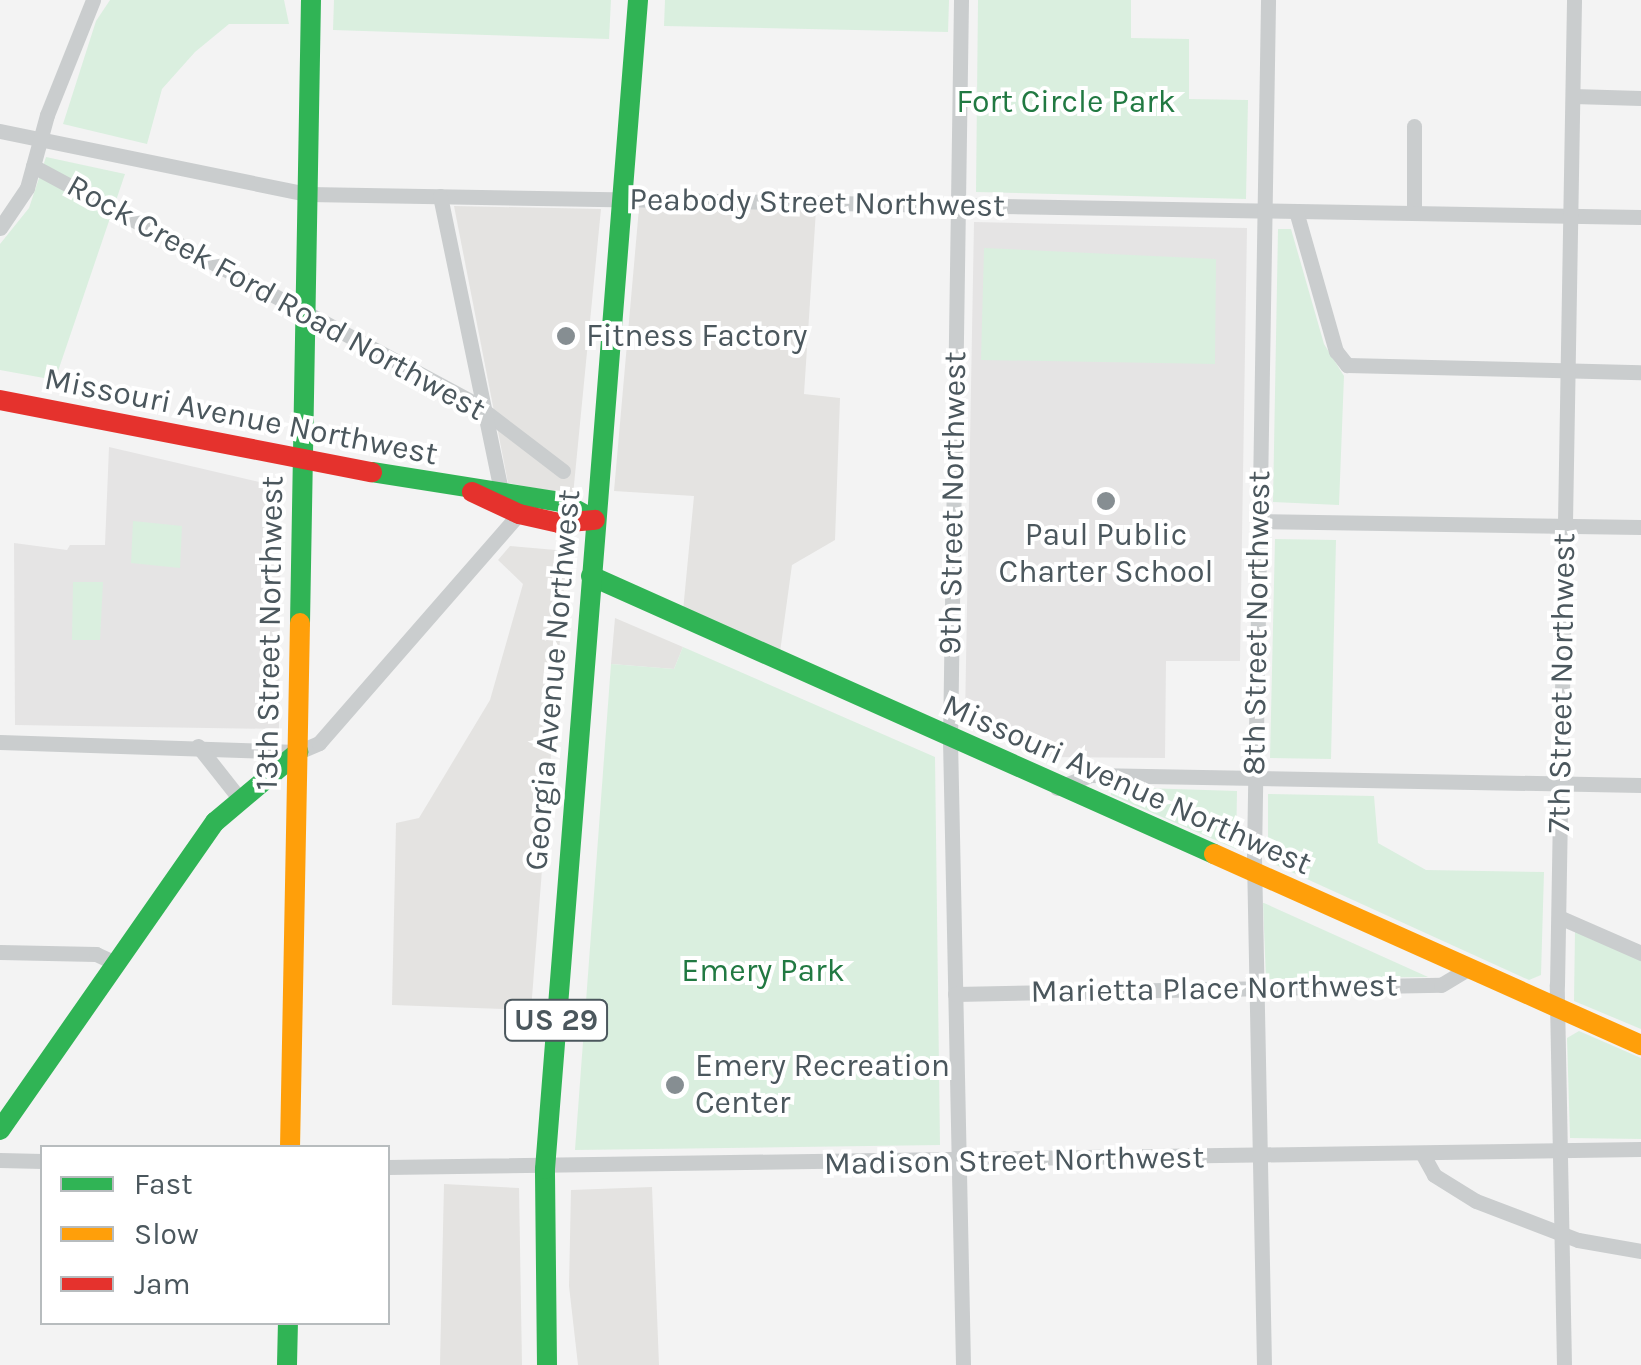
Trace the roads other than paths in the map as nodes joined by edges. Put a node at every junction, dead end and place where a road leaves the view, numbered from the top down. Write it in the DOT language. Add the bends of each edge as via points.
graph roads {
  1 [pos="93,0"];
  2 [pos="311,0"];
  3 [pos="638,0"];
  4 [pos="961,0"];
  5 [pos="1268,0"];
  6 [pos="1574,0"];
  7 [pos="1573,96"];
  8 [pos="1641,98"];
  9 [pos="1414,126"];
  10 [pos="0,132"];
  11 [pos="40,139"];
  12 [pos="33,166"];
  13 [pos="308,194"];
  14 [pos="440,196"];
  15 [pos="622,199"];
  16 [pos="958,205"];
  17 [pos="1264,211"];
  18 [pos="1296,211"];
  19 [pos="1414,213"];
  20 [pos="1570,216"];
  21 [pos="1641,218"];
  22 [pos="0,228"];
  23 [pos="306,312"];
  24 [pos="1568,371"];
  25 [pos="1641,372"];
  26 [pos="0,400"];
  27 [pos="488,412"];
  28 [pos="303,461"];
  29 [pos="562,471"];
  30 [pos="501,490"];
  31 [pos="472,492"];
  32 [pos="519,514"];
  33 [pos="595,520"];
  34 [pos="1258,520"];
  35 [pos="1565,526"];
  36 [pos="1641,527"];
  37 [pos="591,576"];
  38 [pos="950,739"];
  39 [pos="0,742"];
  40 [pos="198,746"];
  41 [pos="298,752"];
  42 [pos="1254,777"];
  43 [pos="1561,784"];
  44 [pos="1641,785"];
  45 [pos="1057,788"];
  46 [pos="239,798"];
  47 [pos="1254,875"];
  48 [pos="1558,918"];
  49 [pos="0,952"];
  50 [pos="1641,953"];
  51 [pos="115,964"];
  52 [pos="1468,968"];
  53 [pos="1256,988"];
  54 [pos="956,994"];
  55 [pos="1558,1008"];
  56 [pos="1641,1044"];
  57 [pos="0,1130"];
  58 [pos="290,1145"];
  59 [pos="1641,1149"];
  60 [pos="1560,1150"];
  61 [pos="1422,1153"];
  62 [pos="1260,1156"];
  63 [pos="0,1160"];
  64 [pos="40,1160"];
  65 [pos="959,1162"];
  66 [pos="390,1167"];
  67 [pos="545,1170"];
  68 [pos="1562,1234"];
  69 [pos="1641,1251"];
  70 [pos="288,1325"];
  71 [pos="287,1365"];
  72 [pos="548,1365"];
  73 [pos="963,1365"];
  74 [pos="1264,1365"];
  75 [pos="1564,1365"];
  1 -- 11 [label="street"];
  2 -- 13 [label="main road, 13th Street Northwest"];
  3 -- 15 [label="main road, Georgia Avenue Northwest / US 29"];
  4 -- 16 [label="street, 9th Street Northwest"];
  5 -- 17 [label="street, 8th Street Northwest"];
  6 -- 7 [label="street, 7th Street Northwest"];
  7 -- 8 [label="street"];
  7 -- 20 [label="street, 7th Street Northwest"];
  9 -- 19 [label="street"];
  10 -- 11 [label="street, Peabody Street Northwest"];
  11 -- 12 [label="street"];
  11 -- 13 [label="street, Peabody Street Northwest"];
  12 -- 22 [label="street" via="21,200"];
  12 -- 23 [label="street, Rock Creek Ford Road Northwest"];
  13 -- 14 [label="street, Peabody Street Northwest"];
  13 -- 23 [label="main road, 13th Street Northwest"];
  14 -- 15 [label="street, Peabody Street Northwest"];
  14 -- 27 [label="street"];
  15 -- 16 [label="street, Peabody Street Northwest"];
  15 -- 33 [label="main road, Georgia Avenue Northwest / US 29"];
  16 -- 17 [label="street, Peabody Street Northwest"];
  16 -- 38 [label="street, 9th Street Northwest"];
  17 -- 18 [label="street, Peabody Street Northwest"];
  17 -- 34 [label="street, 8th Street Northwest"];
  18 -- 19 [label="street, Peabody Street Northwest"];
  18 -- 24 [label="street" via="1336,351 1347,364"];
  19 -- 20 [label="street, Peabody Street Northwest"];
  20 -- 21 [label="street, Peabody Street Northwest"];
  20 -- 24 [label="street, 7th Street Northwest"];
  23 -- 27 [label="street, Rock Creek Ford Road Northwest"];
  23 -- 28 [label="main road, 13th Street Northwest"];
  24 -- 25 [label="street"];
  24 -- 35 [label="street, 7th Street Northwest"];
  26 -- 28 [label="main road, Missouri Avenue Northwest"];
  27 -- 29 [label="street, Rock Creek Ford Road Northwest"];
  27 -- 30 [label="street"];
  28 -- 31 [label="main road, Missouri Avenue Northwest"];
  28 -- 41 [label="main road, 13th Street Northwest"];
  30 -- 31 [label="main road, Missouri Avenue Northwest"];
  30 -- 33 [label="main road, Missouri Avenue Northwest" via="562,502"];
  31 -- 32 [label="main road, Missouri Avenue Northwest"];
  32 -- 33 [label="main road, Missouri Avenue Northwest" via="559,523"];
  32 -- 41 [label="street" via="336,728"];
  33 -- 37 [label="main road, Georgia Avenue Northwest / US 29"];
  34 -- 35 [label="street"];
  34 -- 42 [label="street, 8th Street Northwest"];
  35 -- 36 [label="street"];
  35 -- 43 [label="street, 7th Street Northwest"];
  37 -- 38 [label="main road, Missouri Avenue Northwest"];
  37 -- 67 [label="main road, Georgia Avenue Northwest / US 29"];
  38 -- 45 [label="main road, Missouri Avenue Northwest"];
  38 -- 54 [label="street, 9th Street Northwest"];
  39 -- 40 [label="street"];
  40 -- 41 [label="street"];
  40 -- 46 [label="street"];
  41 -- 46 [label="main road"];
  41 -- 58 [label="main road, 13th Street Northwest"];
  42 -- 43 [label="street"];
  42 -- 45 [label="street" via="1090,775"];
  42 -- 47 [label="street, 8th Street Northwest"];
  43 -- 44 [label="street"];
  43 -- 48 [label="street, 7th Street Northwest"];
  45 -- 47 [label="main road, Missouri Avenue Northwest"];
  46 -- 51 [label="main road"];
  47 -- 52 [label="main road, Missouri Avenue Northwest"];
  47 -- 53 [label="street, 8th Street Northwest"];
  48 -- 50 [label="street"];
  48 -- 55 [label="street, 7th Street Northwest"];
  49 -- 51 [label="street" via="90,954"];
  51 -- 57 [label="main road"];
  52 -- 53 [label="street, Marietta Place Northwest" via="1440,985"];
  52 -- 55 [label="main road, Missouri Avenue Northwest"];
  53 -- 54 [label="street, Marietta Place Northwest"];
  53 -- 62 [label="street, 8th Street Northwest"];
  54 -- 65 [label="street, 9th Street Northwest"];
  55 -- 56 [label="main road, Missouri Avenue Northwest"];
  55 -- 60 [label="street, 7th Street Northwest"];
  59 -- 60 [label="street, Madison Street Northwest"];
  60 -- 61 [label="street, Madison Street Northwest"];
  60 -- 68 [label="street, 7th Street Northwest"];
  61 -- 62 [label="street, Madison Street Northwest"];
  61 -- 68 [label="street" via="1434,1175 1456,1190"];
  62 -- 65 [label="street, Madison Street Northwest"];
  62 -- 74 [label="street, 8th Street Northwest"];
  63 -- 64 [label="street"];
  65 -- 67 [label="street, Madison Street Northwest"];
  65 -- 73 [label="street, 9th Street Northwest"];
  66 -- 67 [label="street, Madison Street Northwest"];
  67 -- 72 [label="main road, Georgia Avenue Northwest / US 29"];
  68 -- 69 [label="street"];
  68 -- 75 [label="street, 7th Street Northwest"];
  70 -- 71 [label="main road"];
}
